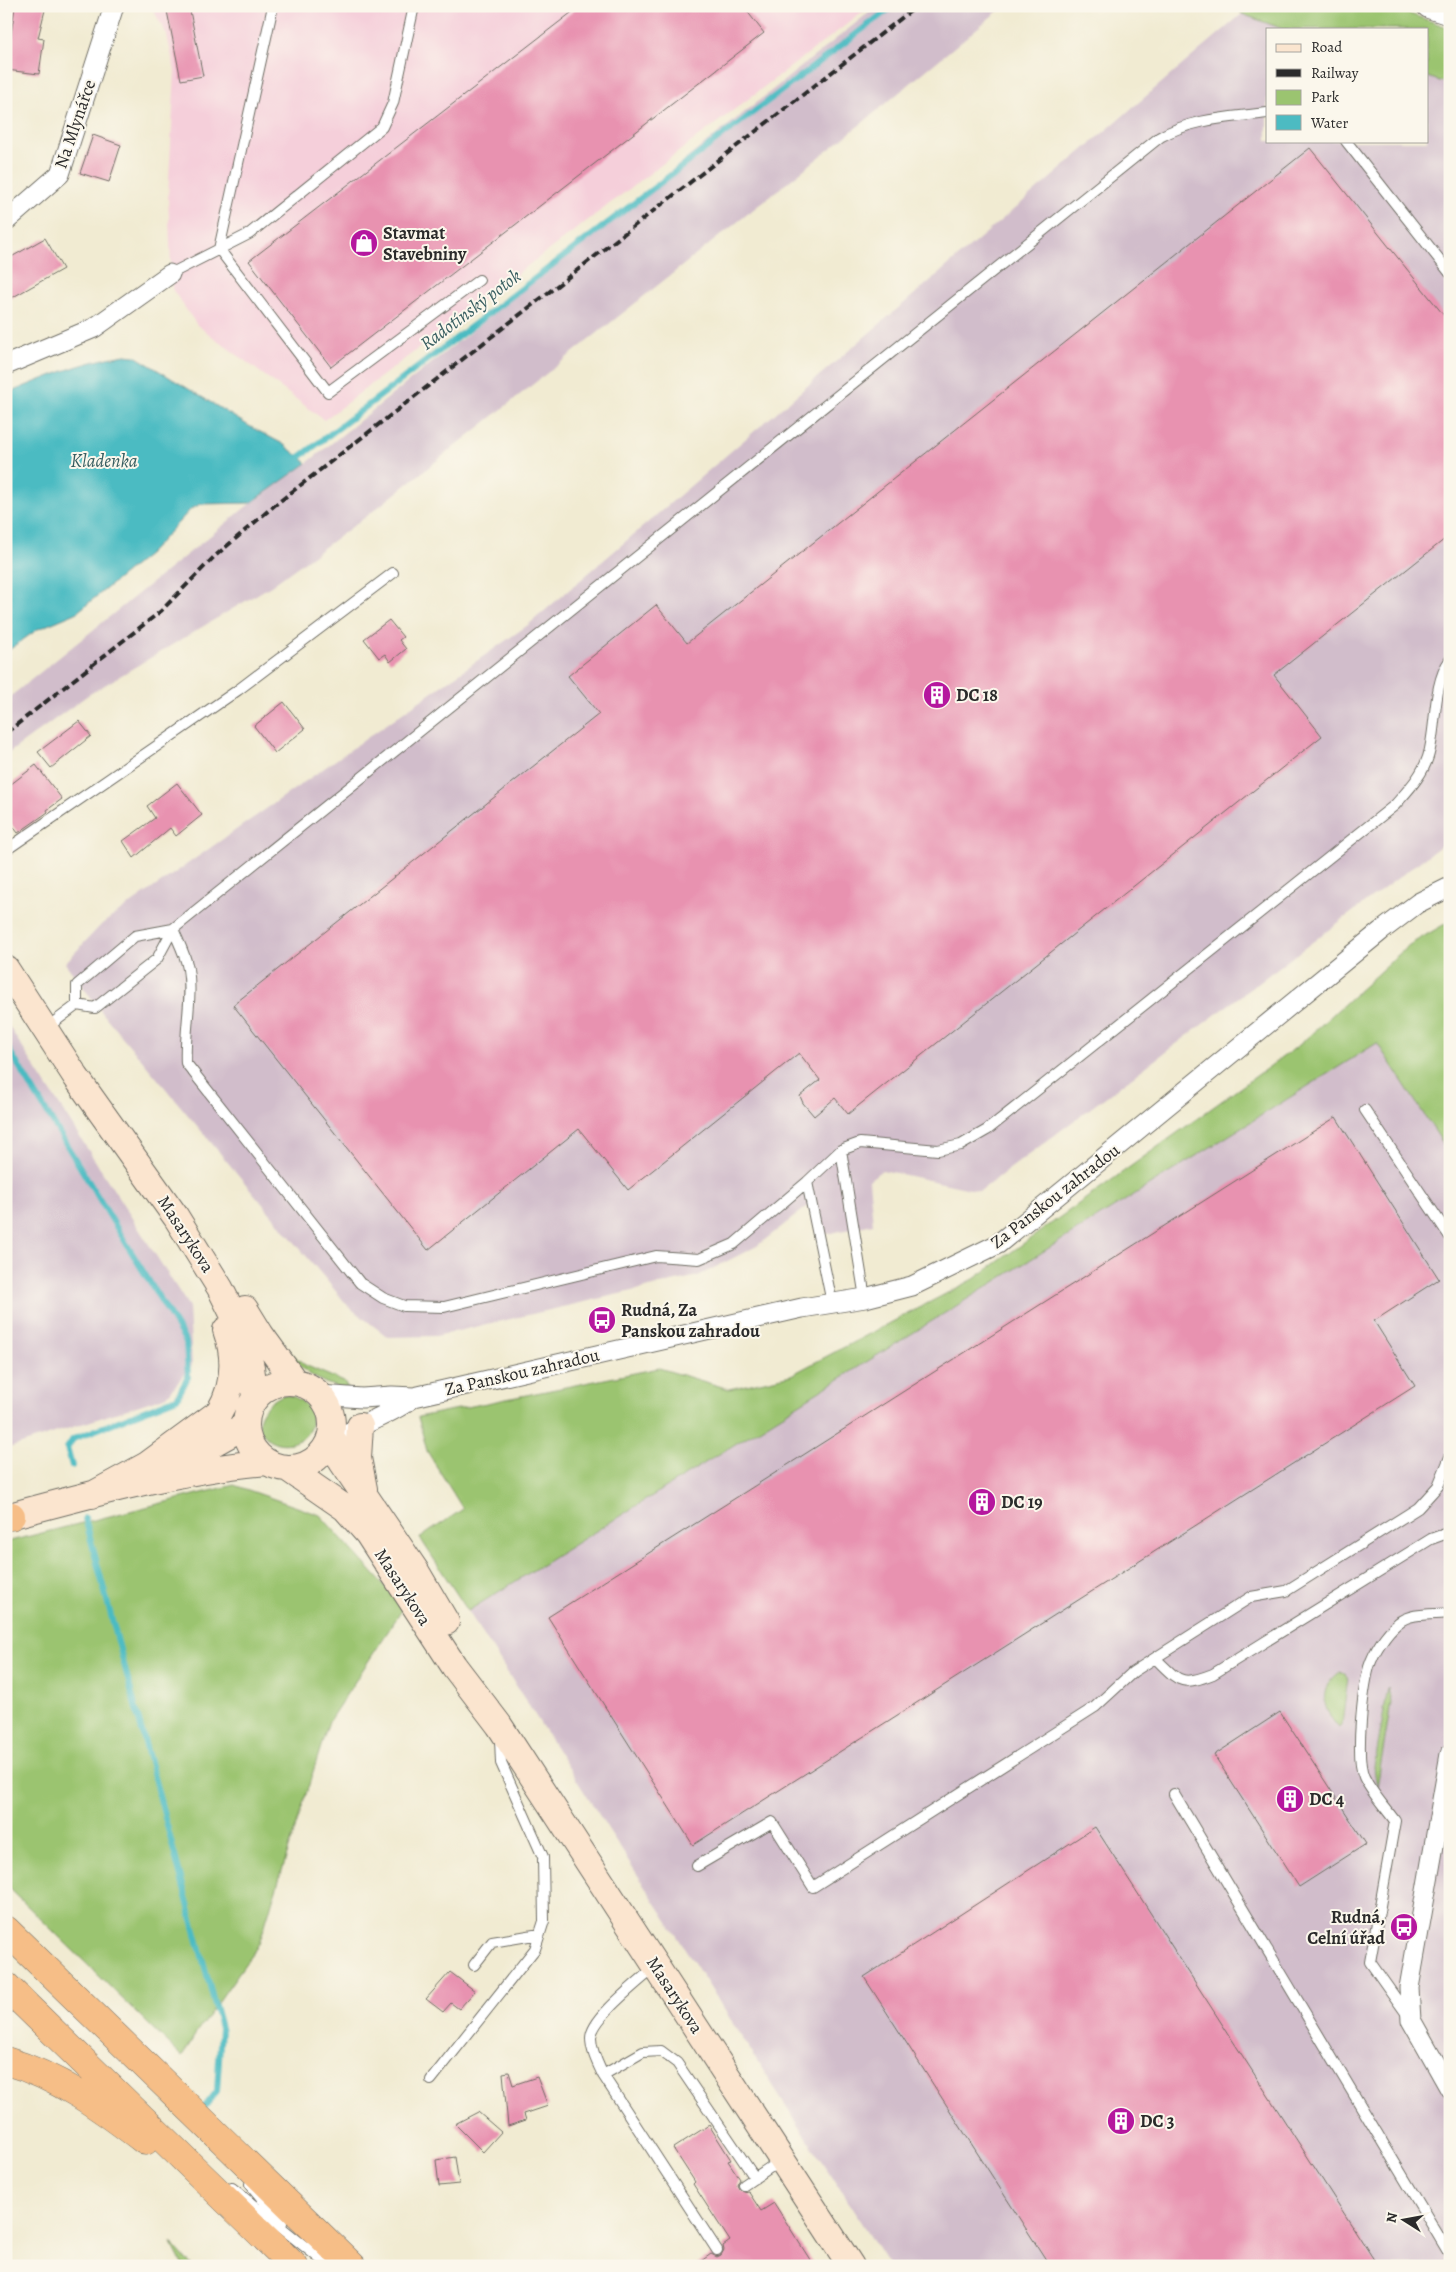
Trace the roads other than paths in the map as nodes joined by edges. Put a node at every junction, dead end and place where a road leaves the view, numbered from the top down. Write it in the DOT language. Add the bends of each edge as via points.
graph roads {
  1 [pos="114,6"];
  2 [pos="273,6"];
  3 [pos="414,6"];
  4 [pos="1429,6"];
  5 [pos="1450,13"];
  6 [pos="1266,113"];
  7 [pos="1347,142"];
  8 [pos="6,221"];
  9 [pos="219,249"];
  10 [pos="1450,272"];
  11 [pos="170,274"];
  12 [pos="479,280"];
  13 [pos="6,365"];
  14 [pos="393,573"];
  15 [pos="1450,660"];
  16 [pos="6,850"];
  17 [pos="1450,887"];
  18 [pos="173,929"];
  19 [pos="6,969"];
  20 [pos="77,1005"];
  21 [pos="45,1029"];
  22 [pos="1365,1110"];
  23 [pos="841,1150"];
  24 [pos="136,1160"];
  25 [pos="807,1182"];
  26 [pos="1450,1237"];
  27 [pos="865,1298"];
  28 [pos="832,1303"];
  29 [pos="295,1382"];
  30 [pos="320,1395"];
  31 [pos="255,1397"];
  32 [pos="414,1397"];
  33 [pos="246,1425"];
  34 [pos="360,1426"];
  35 [pos="332,1441"];
  36 [pos="1450,1457"];
  37 [pos="147,1465"];
  38 [pos="277,1465"];
  39 [pos="366,1494"];
  40 [pos="92,1495"];
  41 [pos="8,1516"];
  42 [pos="1450,1532"];
  43 [pos="1450,1613"];
  44 [pos="1155,1658"];
  45 [pos="499,1725"];
  46 [pos="1450,1754"];
  47 [pos="1174,1794"];
  48 [pos="697,1866"];
  49 [pos="6,1930"];
  50 [pos="540,1934"];
  51 [pos="474,1965"];
  52 [pos="656,1966"];
  53 [pos="6,1986"];
  54 [pos="1411,2020"];
  55 [pos="6,2061"];
  56 [pos="1444,2072"];
  57 [pos="603,2075"];
  58 [pos="431,2080"];
  59 [pos="171,2089"];
  60 [pos="1450,2089"];
  61 [pos="143,2118"];
  62 [pos="782,2160"];
  63 [pos="754,2178"];
  64 [pos="744,2185"];
  65 [pos="247,2219"];
  66 [pos="294,2238"];
  67 [pos="717,2250"];
  68 [pos="1450,2254"];
  69 [pos="294,2266"];
  70 [pos="318,2266"];
  71 [pos="330,2266"];
  72 [pos="352,2266"];
  73 [pos="851,2266"];
  1 -- 8 [label="street, Na Mlynářce" via="60,174"];
  2 -- 9 [label="lane"];
  3 -- 9 [label="lane" via="393,103 382,127 250,234"];
  4 -- 5 [label="street"];
  6 -- 18 [label="lane" via="1179,126 1160,137"];
  7 -- 10 [label="lane"];
  9 -- 11 [label="lane"];
  9 -- 12 [label="lane" via="328,392"];
  11 -- 13 [label="street" via="94,328"];
  14 -- 16 [label="lane" via="238,690"];
  15 -- 23 [label="lane" via="1440,682 1428,757 1418,778 1395,805 987,1130 961,1145 938,1150 860,1144"];
  17 -- 27 [label="street, Za Panskou zahradou" via="1410,908 998,1244 912,1286"];
  18 -- 20 [label="lane" via="158,959 95,1008"];
  18 -- 20 [label="lane" via="135,936 77,985"];
  18 -- 25 [label="lane" via="188,969 186,1062 360,1282 383,1298 404,1306 444,1307 656,1256 699,1260 734,1244"];
  19 -- 21 [label="main road, Masarykova"];
  20 -- 21 [label="lane"];
  21 -- 24 [label="main road, Masarykova"];
  22 -- 26 [label="lane"];
  23 -- 25 [label="lane"];
  23 -- 27 [label="lane"];
  24 -- 29 [label="main road, Masarykova" via="196,1226 261,1335"];
  24 -- 31 [label="main road, Masarykova" via="176,1217 238,1321 248,1350"];
  24 -- 37 [label="main road" via="174,1237 204,1282 222,1319 232,1356 230,1387 219,1412 207,1424"];
  25 -- 28 [label="lane"];
  27 -- 28 [label="street, Za Panskou zahradou"];
  28 -- 32 [label="street, Za Panskou zahradou"];
  29 -- 30 [label="main road"];
  29 -- 31 [label="main road" via="274,1384"];
  30 -- 32 [label="street, Za Panskou zahradou"];
  30 -- 35 [label="main road" via="331,1414"];
  31 -- 33 [label="main road"];
  32 -- 34 [label="street, Za Panskou zahradou" via="402,1407"];
  33 -- 37 [label="main road" via="197,1450"];
  33 -- 38 [label="main road" via="256,1453"];
  34 -- 35 [label="street, Za Panskou zahradou"];
  34 -- 39 [label="main road" via="358,1458"];
  35 -- 38 [label="main road" via="302,1466"];
  35 -- 39 [label="main road, Masarykova" via="342,1462"];
  36 -- 44 [label="lane" via="1438,1486 1418,1508 1286,1591 1251,1597"];
  37 -- 40 [label="main road"];
  38 -- 40 [label="main road" via="226,1466"];
  38 -- 45 [label="main road, Masarykova" via="345,1508 368,1534 454,1666"];
  39 -- 45 [label="main road, Masarykova" via="470,1662"];
  40 -- 41 [label="main road"];
  42 -- 44 [label="lane" via="1430,1539 1213,1674 1192,1682 1178,1679"];
  43 -- 54 [label="lane" via="1408,1617 1398,1622 1380,1644 1369,1667 1361,1718 1364,1776 1395,1821 1370,1962"];
  44 -- 48 [label="lane" via="1133,1672 1095,1707 813,1887 772,1822"];
  45 -- 50 [label="lane" via="501,1763 543,1856 544,1921"];
  45 -- 52 [label="main road, Masarykova"];
  46 -- 54 [label="street" via="1409,1988"];
  47 -- 68 [label="lane"];
  49 -- 59 [label="highway"];
  50 -- 51 [label="lane" via="492,1942"];
  50 -- 58 [label="lane" via="535,1949"];
  52 -- 57 [label="lane" via="597,2021 591,2037"];
  52 -- 62 [label="main road, Masarykova"];
  53 -- 61 [label="highway"];
  54 -- 56 [label="street"];
  55 -- 65 [label="highway" via="38,2072 100,2107"];
  56 -- 60 [label="street"];
  57 -- 63 [label="lane" via="643,2052 661,2051 677,2063"];
  57 -- 67 [label="lane"];
  59 -- 66 [label="lane"];
  59 -- 72 [label="highway"];
  61 -- 65 [label="highway"];
  61 -- 66 [label="lane"];
  62 -- 63 [label="lane"];
  62 -- 73 [label="main road, Masarykova"];
  63 -- 64 [label="lane"];
  65 -- 69 [label="highway"];
  66 -- 70 [label="lane"];
  66 -- 71 [label="lane"];
}
